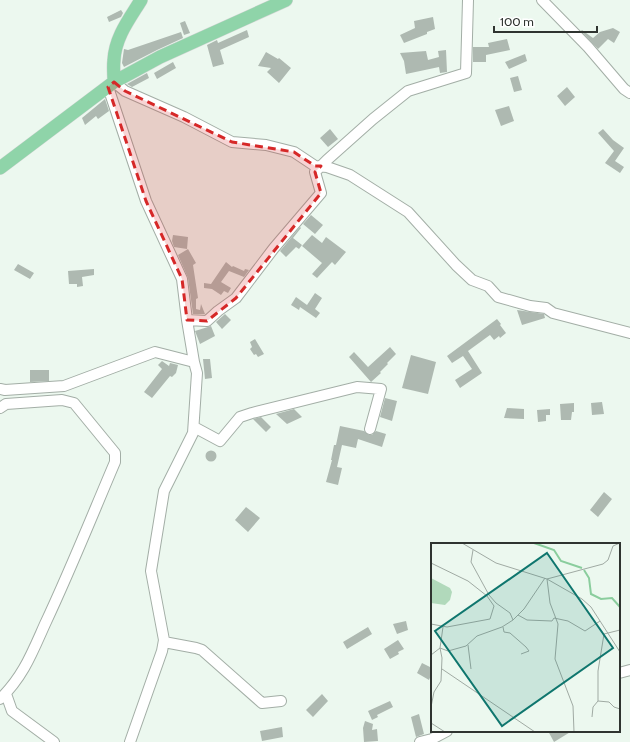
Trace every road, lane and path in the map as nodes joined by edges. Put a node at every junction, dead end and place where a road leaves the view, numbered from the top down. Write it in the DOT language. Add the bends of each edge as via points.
graph roads {
  1 [pos="141,0"];
  2 [pos="286,0"];
  3 [pos="468,0"];
  4 [pos="542,0"];
  5 [pos="111,84"];
  6 [pos="630,93"];
  7 [pos="321,166"];
  8 [pos="0,168"];
  9 [pos="187,320"];
  10 [pos="630,333"];
  11 [pos="194,362"];
  12 [pos="0,389"];
  13 [pos="10,404"];
  14 [pos="0,408"];
  15 [pos="194,427"];
  16 [pos="370,430"];
  17 [pos="164,642"];
  18 [pos="630,670"];
  19 [pos="620,673"];
  20 [pos="3,697"];
  21 [pos="281,701"];
  22 [pos="445,732"];
  23 [pos="54,742"];
  24 [pos="130,742"];
  25 [pos="420,742"];
  1 -- 5 [label="main road" via="116,46"];
  2 -- 5 [label="main road" via="160,56"];
  3 -- 7 [label="street" via="466,73 408,91 372,119"];
  4 -- 6 [label="street"];
  5 -- 7 [label="street" via="232,142 294,152 315,166"];
  5 -- 8 [label="main road"];
  5 -- 9 [label="street" via="146,201 182,279"];
  7 -- 9 [label="street" via="315,172 321,193 236,298 207,322"];
  7 -- 10 [label="street" via="350,175 408,212 456,265 472,280 488,286 498,297 546,308 554,313"];
  9 -- 11 [label="street"];
  11 -- 12 [label="street" via="155,352 64,386"];
  11 -- 15 [label="street" via="197,373"];
  12 -- 13 [label="street"];
  13 -- 14 [label="street"];
  13 -- 20 [label="street" via="62,400 74,403 115,453 115,462 56,601 20,676"];
  15 -- 16 [label="street" via="220,441 240,417 357,387 382,389"];
  15 -- 17 [label="street" via="164,491 151,571"];
  17 -- 21 [label="street" via="202,650 262,703"];
  17 -- 24 [label="street"];
  18 -- 19 [label="street"];
  20 -- 23 [label="street" via="12,711"];
  22 -- 25 [label="street"];
}
